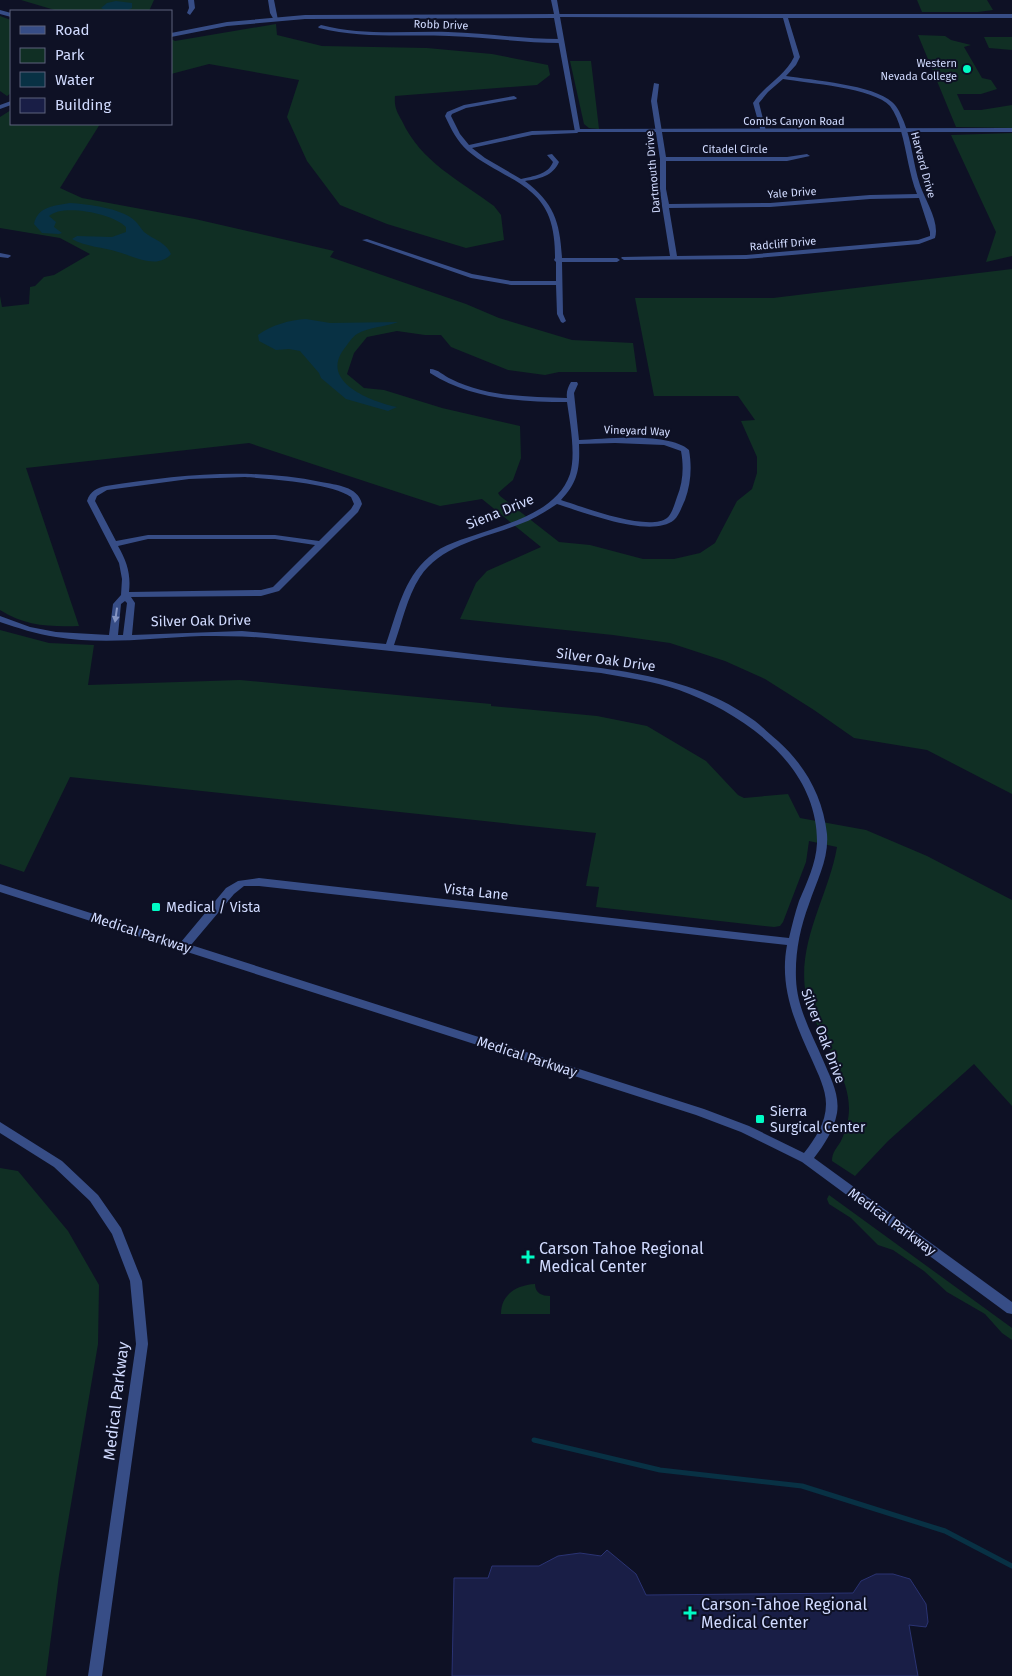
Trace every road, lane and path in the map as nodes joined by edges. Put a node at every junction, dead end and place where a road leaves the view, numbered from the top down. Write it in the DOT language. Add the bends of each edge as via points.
graph roads {
  1 [pos="191,0"];
  2 [pos="272,0"];
  3 [pos="554,0"];
  4 [pos="190,13"];
  5 [pos="556,16"];
  6 [pos="785,16"];
  7 [pos="1012,16"];
  8 [pos="278,19"];
  9 [pos="321,27"];
  10 [pos="172,37"];
  11 [pos="560,42"];
  12 [pos="781,77"];
  13 [pos="656,84"];
  14 [pos="514,98"];
  15 [pos="10,102"];
  16 [pos="0,107"];
  17 [pos="1012,130"];
  18 [pos="577,131"];
  19 [pos="763,131"];
  20 [pos="904,131"];
  21 [pos="660,132"];
  22 [pos="469,147"];
  23 [pos="550,155"];
  24 [pos="807,156"];
  25 [pos="663,159"];
  26 [pos="518,181"];
  27 [pos="920,196"];
  28 [pos="665,206"];
  29 [pos="933,226"];
  30 [pos="365,240"];
  31 [pos="0,255"];
  32 [pos="8,256"];
  33 [pos="674,258"];
  34 [pos="557,260"];
  35 [pos="558,283"];
  36 [pos="563,321"];
  37 [pos="433,371"];
  38 [pos="574,384"];
  39 [pos="571,400"];
  40 [pos="574,442"];
  41 [pos="556,501"];
  42 [pos="114,544"];
  43 [pos="322,544"];
  44 [pos="125,595"];
  45 [pos="0,619"];
  46 [pos="113,637"];
  47 [pos="127,637"];
  48 [pos="389,647"];
  49 [pos="0,888"];
  50 [pos="793,942"];
  51 [pos="183,946"];
  52 [pos="0,1128"];
  53 [pos="806,1159"];
  54 [pos="1012,1310"];
  55 [pos="95,1676"];
  1 -- 4 [label="street"];
  2 -- 8 [label="street" via="273,14"];
  3 -- 5 [label="street"];
  5 -- 6 [label="street"];
  5 -- 8 [label="street"];
  5 -- 11 [label="street"];
  6 -- 7 [label="street"];
  6 -- 12 [label="street" via="797,57"];
  8 -- 10 [label="street"];
  9 -- 11 [label="street, Robb Drive" via="338,32 449,34"];
  11 -- 18 [label="street"];
  12 -- 19 [label="street" via="756,103"];
  12 -- 20 [label="street, Harvard Drive" via="879,96 890,103"];
  13 -- 21 [label="street, Dartmouth Drive" via="654,101"];
  14 -- 22 [label="street" via="463,107 449,113 456,133"];
  15 -- 16 [label="street"];
  17 -- 20 [label="street, Combs Canyon Road"];
  18 -- 21 [label="street, Combs Canyon Road"];
  18 -- 22 [label="street, Combs Canyon Road" via="532,133"];
  19 -- 20 [label="street, Combs Canyon Road"];
  19 -- 21 [label="street, Combs Canyon Road"];
  20 -- 27 [label="street, Harvard Drive"];
  21 -- 25 [label="street, Dartmouth Drive"];
  22 -- 26 [label="street"];
  23 -- 26 [label="street" via="556,162 552,171"];
  24 -- 25 [label="street, Citadel Circle" via="787,159"];
  25 -- 28 [label="street, Dartmouth Drive"];
  26 -- 34 [label="street" via="541,198 548,208 555,227"];
  27 -- 28 [label="street, Yale Drive" via="770,205"];
  27 -- 29 [label="street, Harvard Drive"];
  28 -- 33 [label="street, Dartmouth Drive"];
  29 -- 33 [label="street, Radcliff Drive" via="933,237 919,242 746,258"];
  30 -- 35 [label="street" via="471,276 511,283"];
  31 -- 32 [label="street"];
  33 -- 34 [label="street, Radcliff Drive"];
  34 -- 35 [label="street"];
  35 -- 36 [label="street"];
  37 -- 39 [label="street" via="442,378 494,395"];
  38 -- 39 [label="street, Siena Drive"];
  39 -- 40 [label="street, Siena Drive"];
  40 -- 41 [label="street, Siena Drive" via="575,472"];
  40 -- 41 [label="street, Vineyard Way" via="658,441 680,446 685,450 688,466 686,490 672,518 658,524 631,522"];
  41 -- 48 [label="street, Siena Drive" via="521,521 440,552 412,583"];
  42 -- 43 [label="street" via="148,537 275,536"];
  42 -- 43 [label="street" via="91,501 98,491 165,479 228,474 293,479 355,495 358,507"];
  42 -- 44 [label="street" via="125,571"];
  43 -- 44 [label="street" via="280,586 267,592"];
  44 -- 46 [label="street, one-way" via="118,604"];
  44 -- 47 [label="street" via="131,603"];
  45 -- 46 [label="street, Silver Oak Drive" via="37,632 61,636"];
  46 -- 47 [label="street, Silver Oak Drive"];
  47 -- 48 [label="street, Silver Oak Drive" via="255,634"];
  48 -- 50 [label="street, Silver Oak Drive" via="631,674 701,695 756,725 804,776 814,796 820,824 822,850 818,872 802,908"];
  49 -- 51 [label="street, Medical Parkway"];
  50 -- 51 [label="street, Vista Lane" via="259,882 242,883 230,891"];
  50 -- 53 [label="street, Silver Oak Drive" via="790,988 794,1007 827,1082 832,1104 830,1119"];
  51 -- 53 [label="street, Medical Parkway" via="700,1112 746,1129"];
  52 -- 55 [label="street, Medical Parkway" via="58,1164 94,1198 117,1232 136,1281 142,1344"];
  53 -- 54 [label="street, Medical Parkway"];
}
